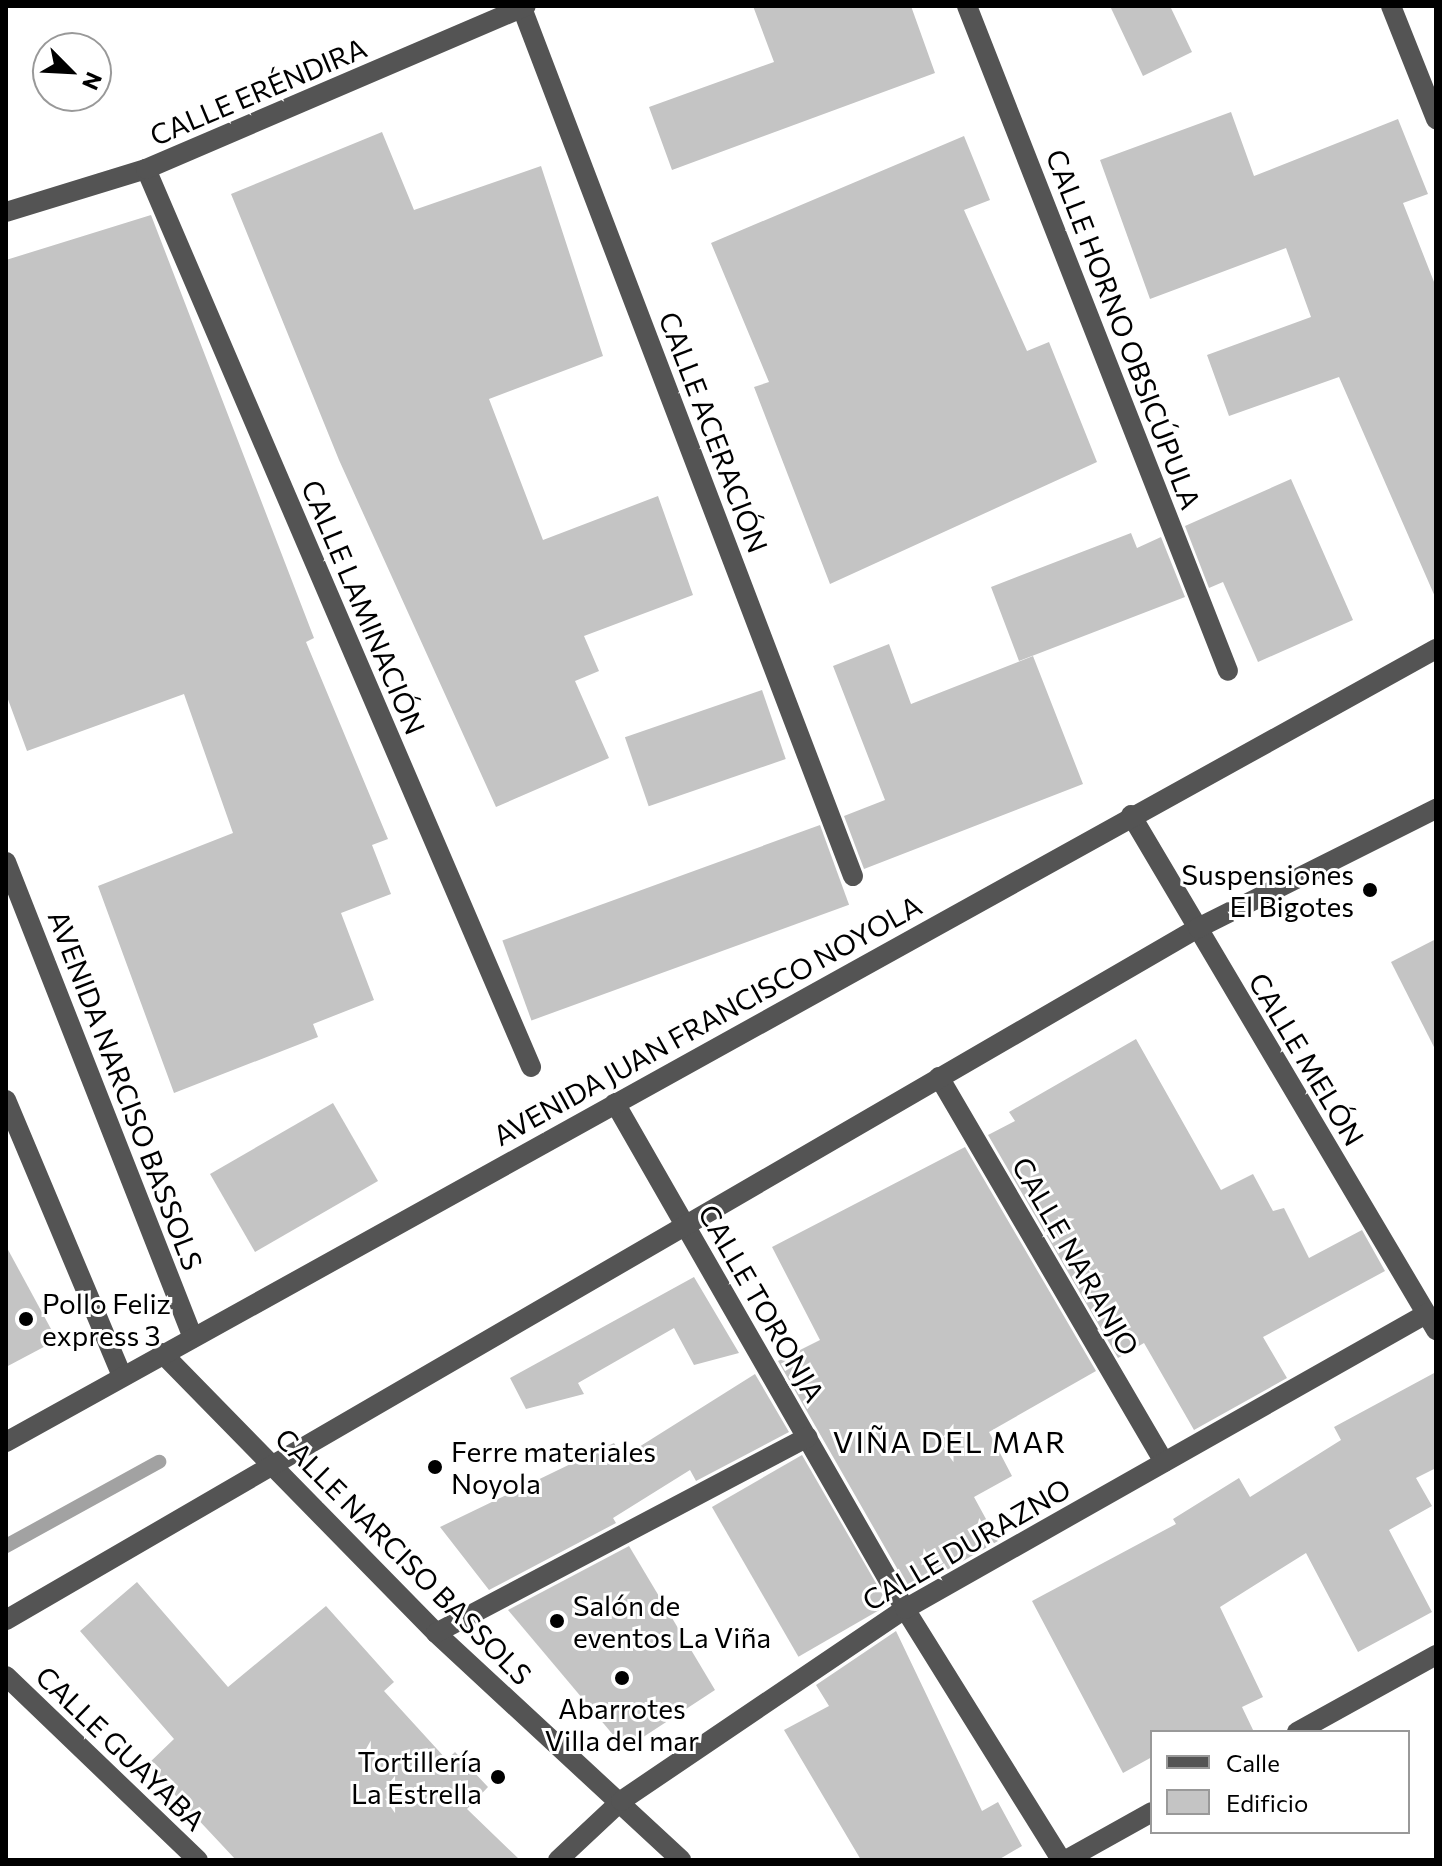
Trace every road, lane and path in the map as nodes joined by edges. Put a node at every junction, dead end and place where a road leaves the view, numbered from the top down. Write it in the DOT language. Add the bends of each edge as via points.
graph roads {
  1 [pos="967,6"];
  2 [pos="1391,6"];
  3 [pos="524,7"];
  4 [pos="1436,119"];
  5 [pos="146,169"];
  6 [pos="6,212"];
  7 [pos="1436,649"];
  8 [pos="1228,671"];
  9 [pos="1436,809"];
  10 [pos="1131,815"];
  11 [pos="6,862"];
  12 [pos="853,876"];
  13 [pos="1198,928"];
  14 [pos="531,1067"];
  15 [pos="939,1077"];
  16 [pos="6,1100"];
  17 [pos="615,1103"];
  18 [pos="685,1224"];
  19 [pos="1431,1322"];
  20 [pos="193,1338"];
  21 [pos="162,1353"];
  22 [pos="121,1374"];
  23 [pos="807,1437"];
  24 [pos="6,1442"];
  25 [pos="1164,1462"];
  26 [pos="270,1464"];
  27 [pos="905,1609"];
  28 [pos="6,1620"];
  29 [pos="436,1633"];
  30 [pos="1436,1655"];
  31 [pos="6,1676"];
  32 [pos="1301,1730"];
  33 [pos="621,1801"];
  34 [pos="1150,1813"];
  35 [pos="198,1860"];
  36 [pos="558,1860"];
  37 [pos="681,1860"];
  38 [pos="1063,1860"];
  1 -- 8 [label="street, CALLE HORNO OBSICÚPULA"];
  2 -- 4 [label="street"];
  3 -- 5 [label="street, CALLE ERÉNDIRA"];
  3 -- 12 [label="street, CALLE ACERACIÓN"];
  5 -- 6 [label="street, CALLE ERÉNDIRA"];
  5 -- 14 [label="street, CALLE LAMINACIÓN"];
  7 -- 10 [label="street, AVENIDA JUAN FRANCISCO NOYOLA"];
  9 -- 13 [label="street"];
  10 -- 13 [label="street, CALLE MELÓN"];
  10 -- 17 [label="street, AVENIDA JUAN FRANCISCO NOYOLA"];
  11 -- 20 [label="street, AVENIDA NARCISO BASSOLS"];
  13 -- 15 [label="street"];
  13 -- 19 [label="street, CALLE MELÓN"];
  15 -- 18 [label="street"];
  15 -- 25 [label="street, CALLE NARANJO"];
  16 -- 22 [label="street"];
  17 -- 18 [label="street, CALLE TORONJA"];
  17 -- 20 [label="street, AVENIDA JUAN FRANCISCO NOYOLA"];
  18 -- 23 [label="street, CALLE TORONJA"];
  18 -- 26 [label="street"];
  19 -- 25 [label="street, CALLE DURAZNO"];
  20 -- 21 [label="street, AVENIDA JUAN FRANCISCO NOYOLA"];
  21 -- 22 [label="street, AVENIDA JUAN FRANCISCO NOYOLA"];
  21 -- 26 [label="street, CALLE NARCISO BASSOLS"];
  22 -- 24 [label="street, AVENIDA JUAN FRANCISCO NOYOLA"];
  23 -- 27 [label="street, CALLE TORONJA"];
  23 -- 29 [label="street"];
  25 -- 27 [label="street, CALLE DURAZNO"];
  26 -- 28 [label="street"];
  26 -- 29 [label="street, CALLE NARCISO BASSOLS"];
  27 -- 33 [label="street, CALLE DURAZNO"];
  27 -- 38 [label="street, CALLE TORONJA"];
  29 -- 33 [label="street, CALLE NARCISO BASSOLS"];
  30 -- 32 [label="street"];
  31 -- 35 [label="street, CALLE GUAYABA"];
  33 -- 36 [label="street, CALLE DURAZNO"];
  33 -- 37 [label="street, CALLE NARCISO BASSOLS"];
  34 -- 38 [label="street"];
}
